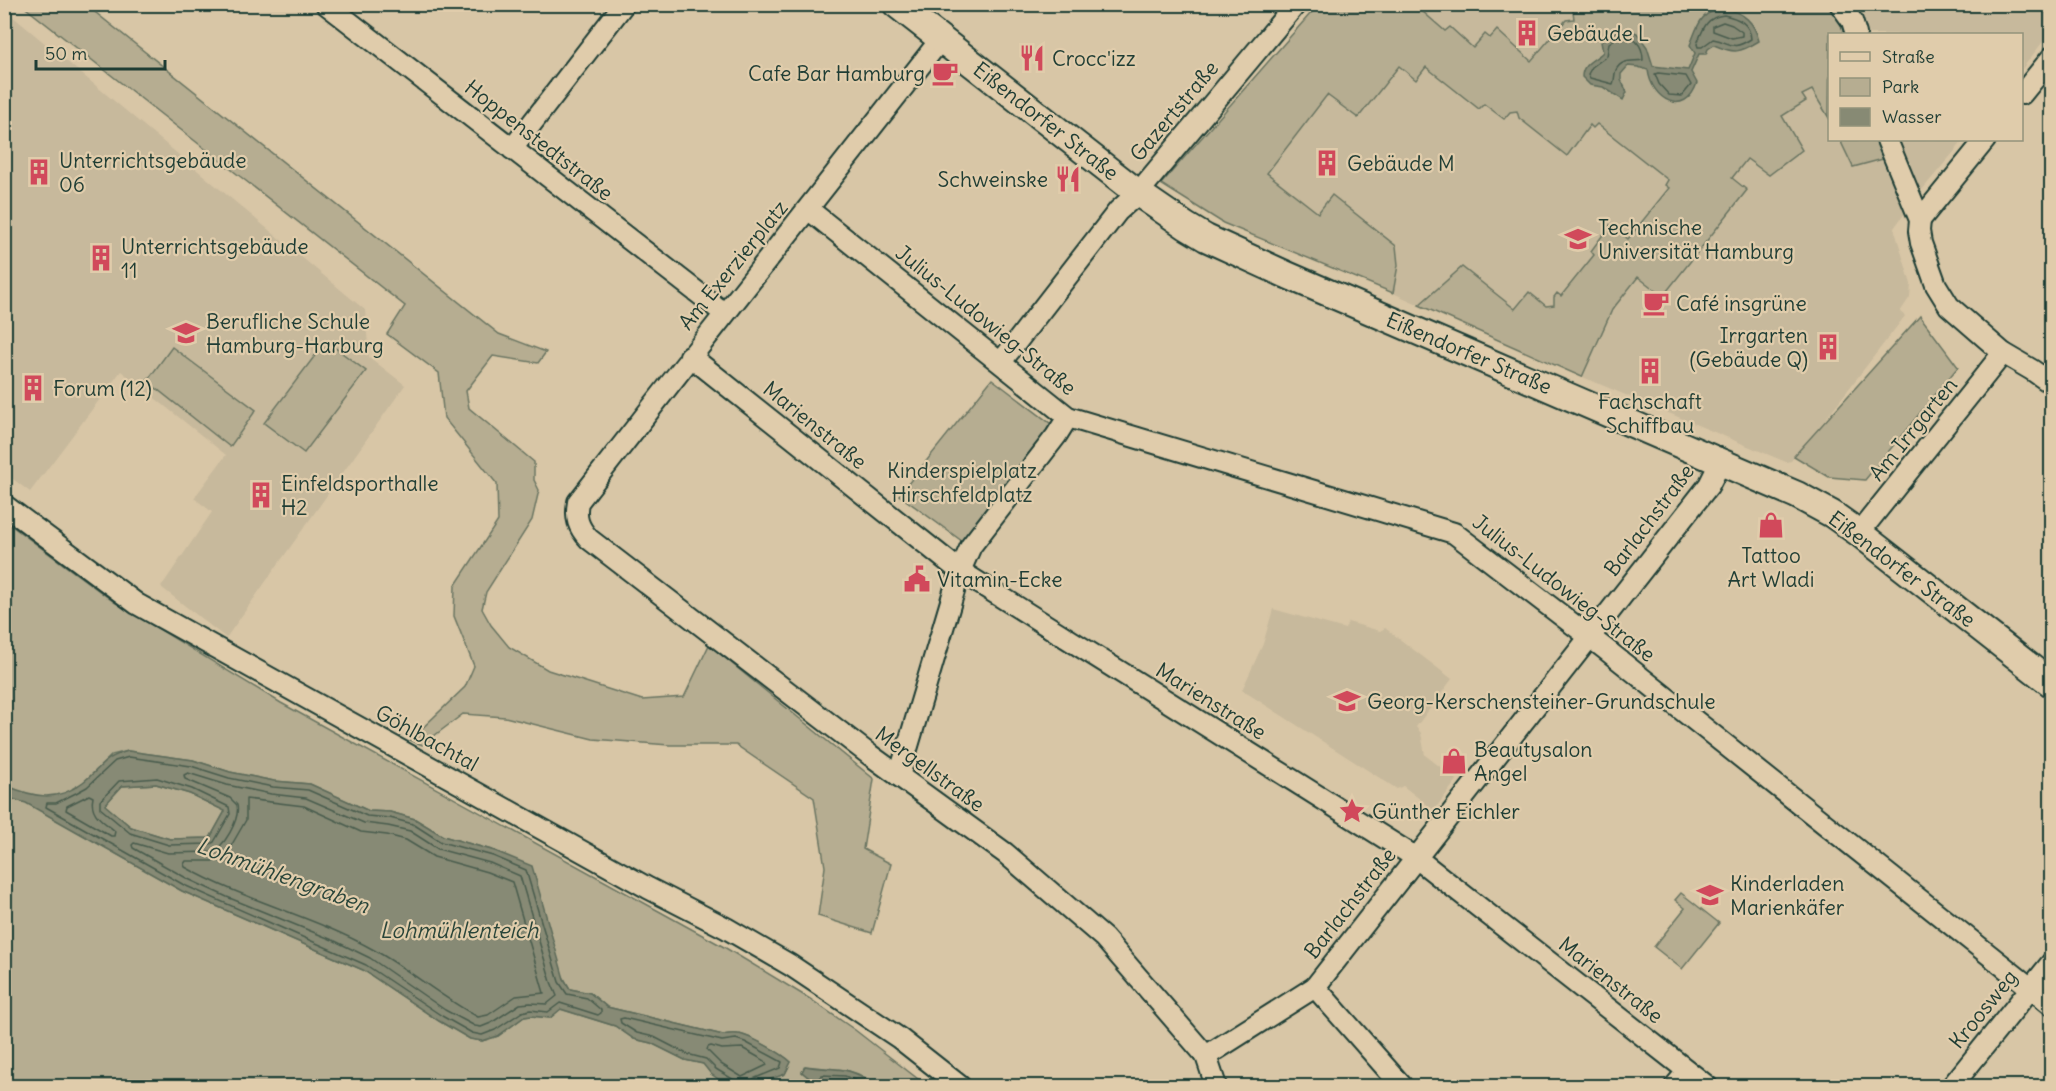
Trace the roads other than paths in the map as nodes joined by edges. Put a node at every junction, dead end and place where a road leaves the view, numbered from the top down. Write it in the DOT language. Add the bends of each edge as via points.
graph roads {
  1 [pos="326,4"];
  2 [pos="624,4"];
  3 [pos="897,4"];
  4 [pos="1296,4"];
  5 [pos="1840,4"];
  6 [pos="1856,33"];
  7 [pos="941,39"];
  8 [pos="2052,57"];
  9 [pos="2023,93"];
  10 [pos="1887,141"];
  11 [pos="1984,141"];
  12 [pos="512,149"];
  13 [pos="1138,193"];
  14 [pos="808,209"];
  15 [pos="1920,220"];
  16 [pos="724,313"];
  17 [pos="2002,353"];
  18 [pos="690,356"];
  19 [pos="1001,362"];
  20 [pos="2050,379"];
  21 [pos="1068,417"];
  22 [pos="1721,461"];
  23 [pos="4,505"];
  24 [pos="579,525"];
  25 [pos="1859,533"];
  26 [pos="960,571"];
  27 [pos="1590,638"];
  28 [pos="2052,684"];
  29 [pos="899,776"];
  30 [pos="1415,857"];
  31 [pos="2052,962"];
  32 [pos="1315,987"];
  33 [pos="2031,989"];
  34 [pos="2052,1005"];
  35 [pos="1206,1056"];
  36 [pos="1682,1079"];
  37 [pos="960,1086"];
  38 [pos="1216,1086"];
  39 [pos="1402,1086"];
  40 [pos="1707,1086"];
  41 [pos="1952,1086"];
  1 -- 12 [label="street, Hoppenstedtstraße"];
  2 -- 12 [label="street"];
  3 -- 7 [label="main road, Eißendorfer Straße"];
  4 -- 13 [label="street, Gazertstraße"];
  5 -- 6 [label="street"];
  7 -- 13 [label="main road, Eißendorfer Straße"];
  7 -- 14 [label="street, Am Exerzierplatz"];
  8 -- 9 [label="street"];
  10 -- 15 [label="street"];
  11 -- 15 [label="street"];
  12 -- 16 [label="street, Hoppenstedtstraße"];
  13 -- 19 [label="street, Gazertstraße" via="1118,211"];
  13 -- 22 [label="main road, Eißendorfer Straße" via="1206,238"];
  14 -- 16 [label="street, Am Exerzierplatz"];
  14 -- 19 [label="street, Julius-Ludowieg-Straße"];
  15 -- 17 [label="street" via="1921,243 1941,295 1957,315"];
  16 -- 18 [label="street, Am Exerzierplatz"];
  17 -- 20 [label="street"];
  17 -- 25 [label="street, Am Irrgarten"];
  18 -- 24 [label="street, Am Exerzierplatz" via="578,502"];
  18 -- 26 [label="street, Marienstraße"];
  19 -- 21 [label="street, Julius-Ludowieg-Straße"];
  21 -- 26 [label="street" via="971,546"];
  21 -- 27 [label="street, Julius-Ludowieg-Straße" via="1454,532"];
  22 -- 25 [label="main road, Eißendorfer Straße" via="1782,487"];
  22 -- 27 [label="street, Barlachstraße" via="1709,485"];
  23 -- 37 [label="street, Göhlbachtal" via="137,604 790,965 899,1038"];
  24 -- 29 [label="street, Mergellstraße" via="589,539"];
  25 -- 28 [label="main road, Eißendorfer Straße"];
  26 -- 29 [label="street"];
  26 -- 30 [label="street, Marienstraße"];
  27 -- 30 [label="street, Barlachstraße"];
  27 -- 33 [label="street, Julius-Ludowieg-Straße"];
  29 -- 35 [label="street, Mergellstraße" via="1005,853 1104,938"];
  30 -- 32 [label="street, Barlachstraße"];
  30 -- 36 [label="street, Marienstraße"];
  31 -- 33 [label="street, Kroosweg"];
  32 -- 35 [label="street, Barlachstraße"];
  32 -- 39 [label="street"];
  33 -- 34 [label="street, Julius-Ludowieg-Straße"];
  33 -- 41 [label="street, Kroosweg"];
  35 -- 38 [label="street, Mergellstraße"];
  36 -- 40 [label="street, Marienstraße"];
}
